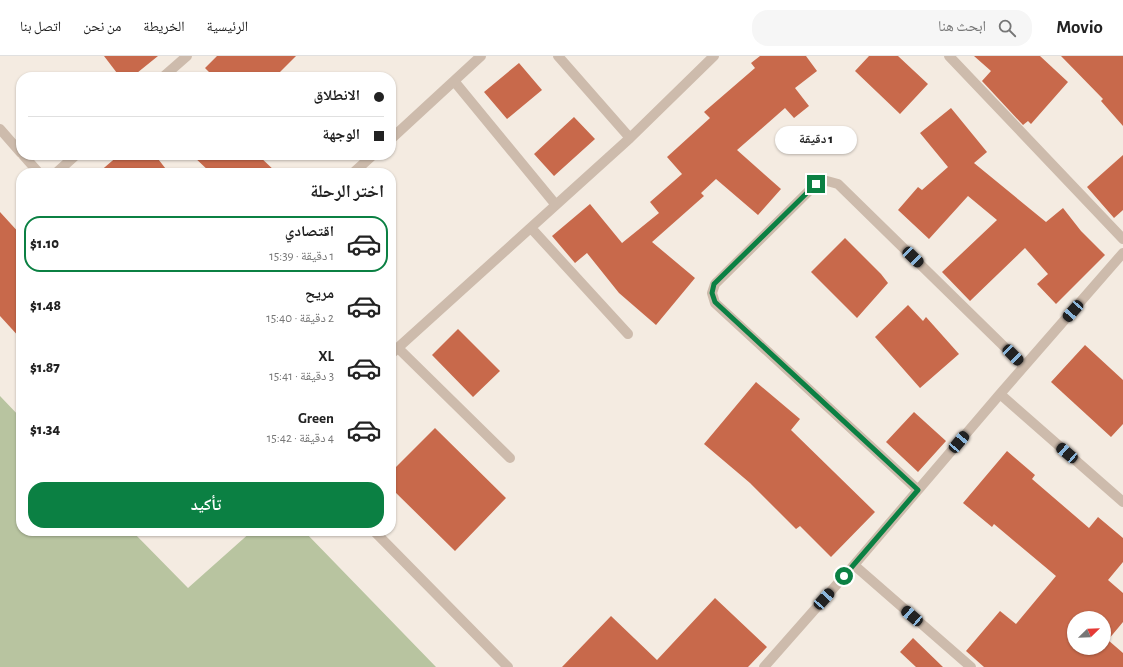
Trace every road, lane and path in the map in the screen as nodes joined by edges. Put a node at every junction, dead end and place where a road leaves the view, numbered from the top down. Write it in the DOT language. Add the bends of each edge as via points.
graph roads {
  1 [pos="187,56"];
  2 [pos="481,56"];
  3 [pos="558,56"];
  4 [pos="714,56"];
  5 [pos="949,56"];
  6 [pos="169,72"];
  7 [pos="454,81"];
  8 [pos="0,129"];
  9 [pos="396,133"];
  10 [pos="630,138"];
  11 [pos="16,147"];
  12 [pos="27,160"];
  13 [pos="70,160"];
  14 [pos="367,160"];
  15 [pos="35,168"];
  16 [pos="62,168"];
  17 [pos="359,168"];
  18 [pos="556,205"];
  19 [pos="531,228"];
  20 [pos="1123,239"];
  21 [pos="1122,255"];
  22 [pos="628,334"];
  23 [pos="396,350"];
  24 [pos="396,352"];
  25 [pos="1024,366"];
  26 [pos="1000,394"];
  27 [pos="510,458"];
  28 [pos="918,490"];
  29 [pos="1123,502"];
  30 [pos="379,536"];
  31 [pos="854,565"];
  32 [pos="508,667"];
  33 [pos="764,667"];
  34 [pos="971,667"];
  1 -- 6 [label="street"];
  2 -- 7 [label="street"];
  3 -- 10 [label="street"];
  4 -- 10 [label="street"];
  5 -- 20 [label="street"];
  7 -- 9 [label="street"];
  7 -- 18 [label="street"];
  8 -- 11 [label="street"];
  10 -- 18 [label="street"];
  12 -- 15 [label="street"];
  13 -- 16 [label="street"];
  14 -- 17 [label="street"];
  18 -- 19 [label="street"];
  19 -- 22 [label="street"];
  19 -- 23 [label="street"];
  21 -- 25 [label="street"];
  24 -- 27 [label="street"];
  25 -- 26 [label="street"];
  25 -- 28 [label="street" via="838,184 827,181 816,184 714,284 712,293 715,302"];
  26 -- 28 [label="street"];
  26 -- 29 [label="street"];
  28 -- 31 [label="street"];
  30 -- 32 [label="street"];
  31 -- 33 [label="street"];
  31 -- 34 [label="street"];
}
